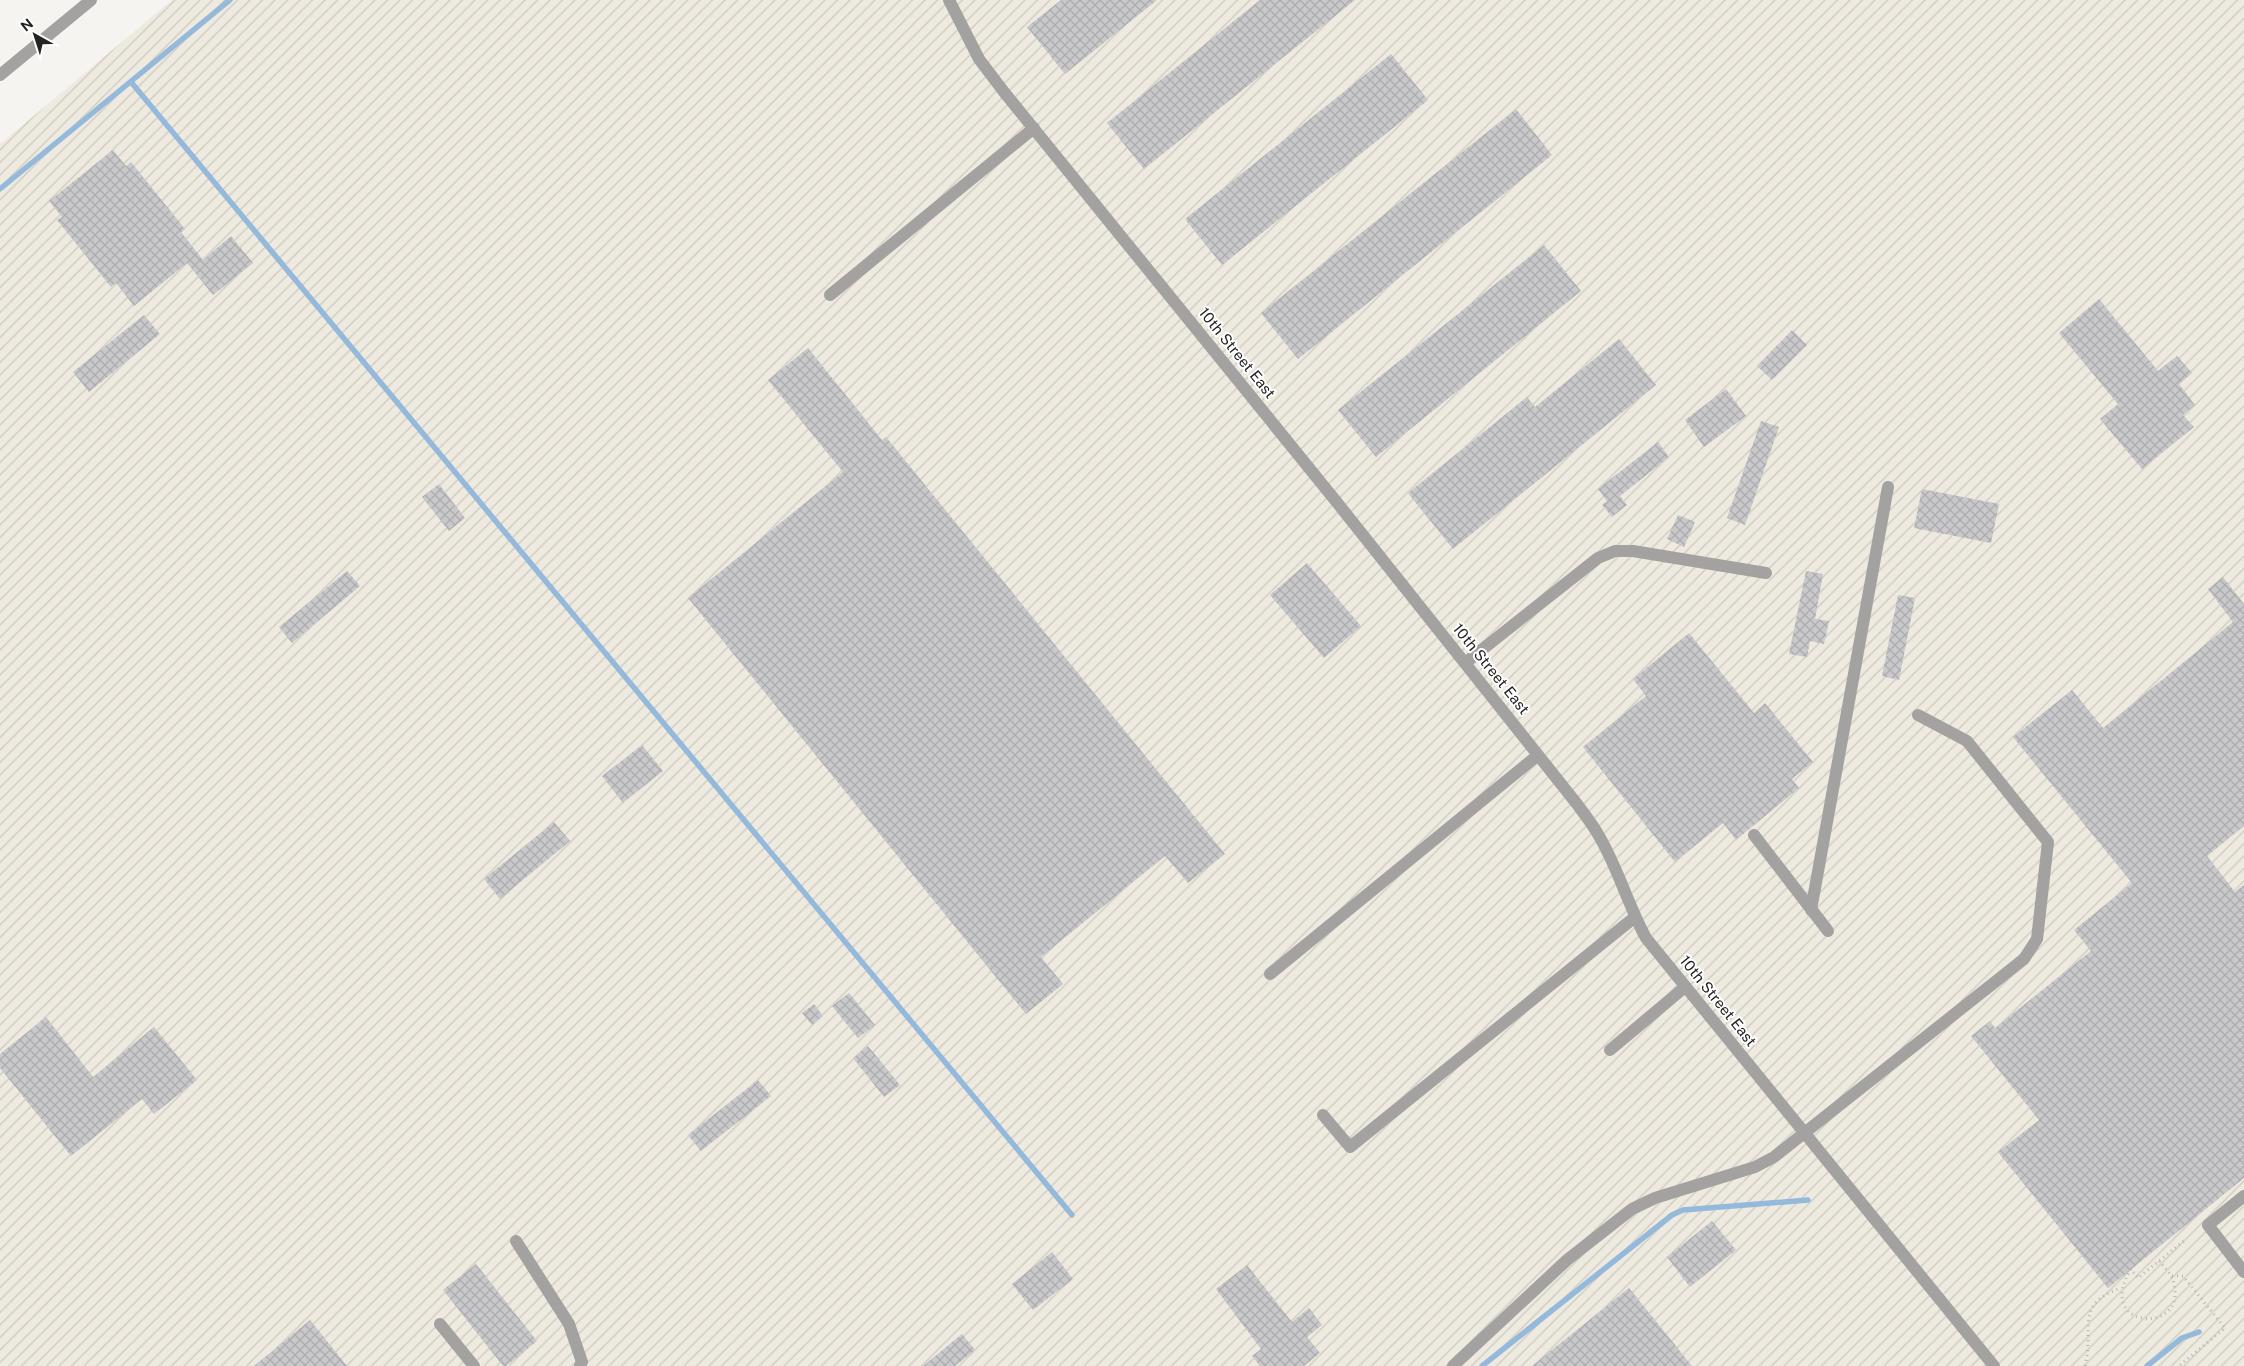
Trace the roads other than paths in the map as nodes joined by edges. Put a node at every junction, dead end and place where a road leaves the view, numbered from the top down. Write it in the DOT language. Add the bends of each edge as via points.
graph roads {
  1 [pos="91,0"];
  2 [pos="949,0"];
  3 [pos="0,75"];
  4 [pos="1034,128"];
  5 [pos="830,295"];
  6 [pos="1888,487"];
  7 [pos="1766,573"];
  8 [pos="1465,663"];
  9 [pos="1918,715"];
  10 [pos="1538,755"];
  11 [pos="1754,835"];
  12 [pos="1811,910"];
  13 [pos="1635,917"];
  14 [pos="1828,931"];
  15 [pos="1270,974"];
  16 [pos="1685,987"];
  17 [pos="1610,1050"];
  18 [pos="1323,1115"];
  19 [pos="1804,1134"];
  20 [pos="2244,1196"];
  21 [pos="516,1241"];
  22 [pos="2243,1268"];
  23 [pos="440,1324"];
  24 [pos="474,1366"];
  25 [pos="580,1366"];
  26 [pos="1453,1366"];
  27 [pos="1994,1366"];
  1 -- 3 [label="street"];
  2 -- 4 [label="street, 10th Street East" via="980,59"];
  4 -- 5 [label="street"];
  4 -- 8 [label="street, 10th Street East"];
  6 -- 12 [label="street"];
  7 -- 8 [label="street" via="1633,551 1615,551 1598,558"];
  8 -- 10 [label="street, 10th Street East"];
  9 -- 19 [label="street" via="1967,741 2048,842 2037,938 2024,960"];
  10 -- 13 [label="street, 10th Street East" via="1599,835"];
  10 -- 15 [label="street"];
  11 -- 12 [label="street"];
  12 -- 14 [label="street"];
  13 -- 16 [label="street, 10th Street East" via="1646,938"];
  13 -- 18 [label="street" via="1350,1148"];
  16 -- 17 [label="street"];
  16 -- 19 [label="street, 10th Street East"];
  19 -- 26 [label="street" via="1755,1167 1655,1198 1632,1209 1567,1260"];
  19 -- 27 [label="street, 10th Street East"];
  20 -- 22 [label="street" via="2208,1225"];
  21 -- 25 [label="street" via="569,1324 582,1362"];
  23 -- 24 [label="street"];
}
